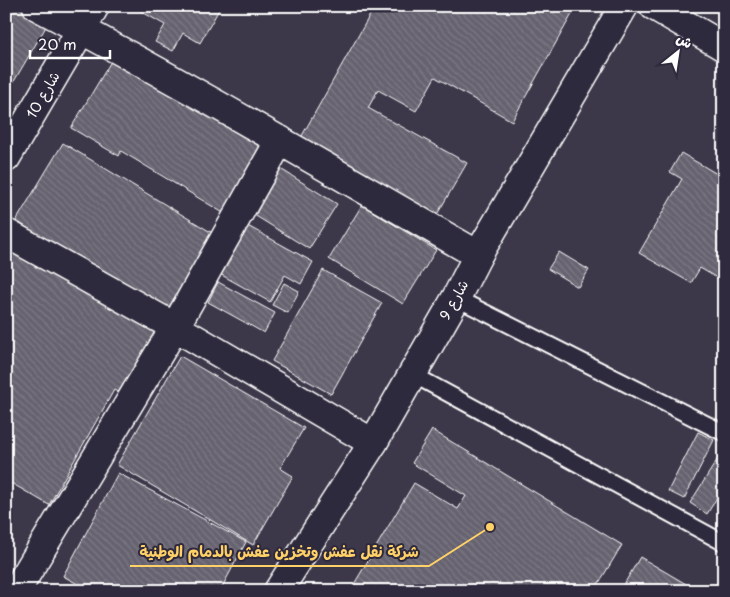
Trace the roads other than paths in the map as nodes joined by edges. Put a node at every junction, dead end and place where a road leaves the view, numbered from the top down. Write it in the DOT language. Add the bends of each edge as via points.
graph roads {
  1 [pos="37,6"];
  2 [pos="624,6"];
  3 [pos="654,6"];
  4 [pos="88,18"];
  5 [pos="724,48"];
  6 [pos="280,140"];
  7 [pos="6,158"];
  8 [pos="6,233"];
  9 [pos="478,255"];
  10 [pos="456,298"];
  11 [pos="175,327"];
  12 [pos="412,374"];
  13 [pos="724,433"];
  14 [pos="373,443"];
  15 [pos="724,543"];
  16 [pos="15,588"];
  17 [pos="278,591"];
  1 -- 4 [label="street"];
  2 -- 9 [label="street, شارع 9"];
  3 -- 5 [label="street"];
  4 -- 6 [label="street"];
  4 -- 7 [label="street, شارع 10"];
  6 -- 9 [label="street"];
  6 -- 11 [label="street"];
  8 -- 11 [label="street"];
  9 -- 10 [label="street, شارع 9"];
  10 -- 12 [label="street, شارع 9"];
  10 -- 13 [label="lane"];
  11 -- 14 [label="street"];
  11 -- 16 [label="street"];
  12 -- 14 [label="street, شارع 9"];
  12 -- 15 [label="lane"];
  14 -- 17 [label="street, شارع 9"];
}
